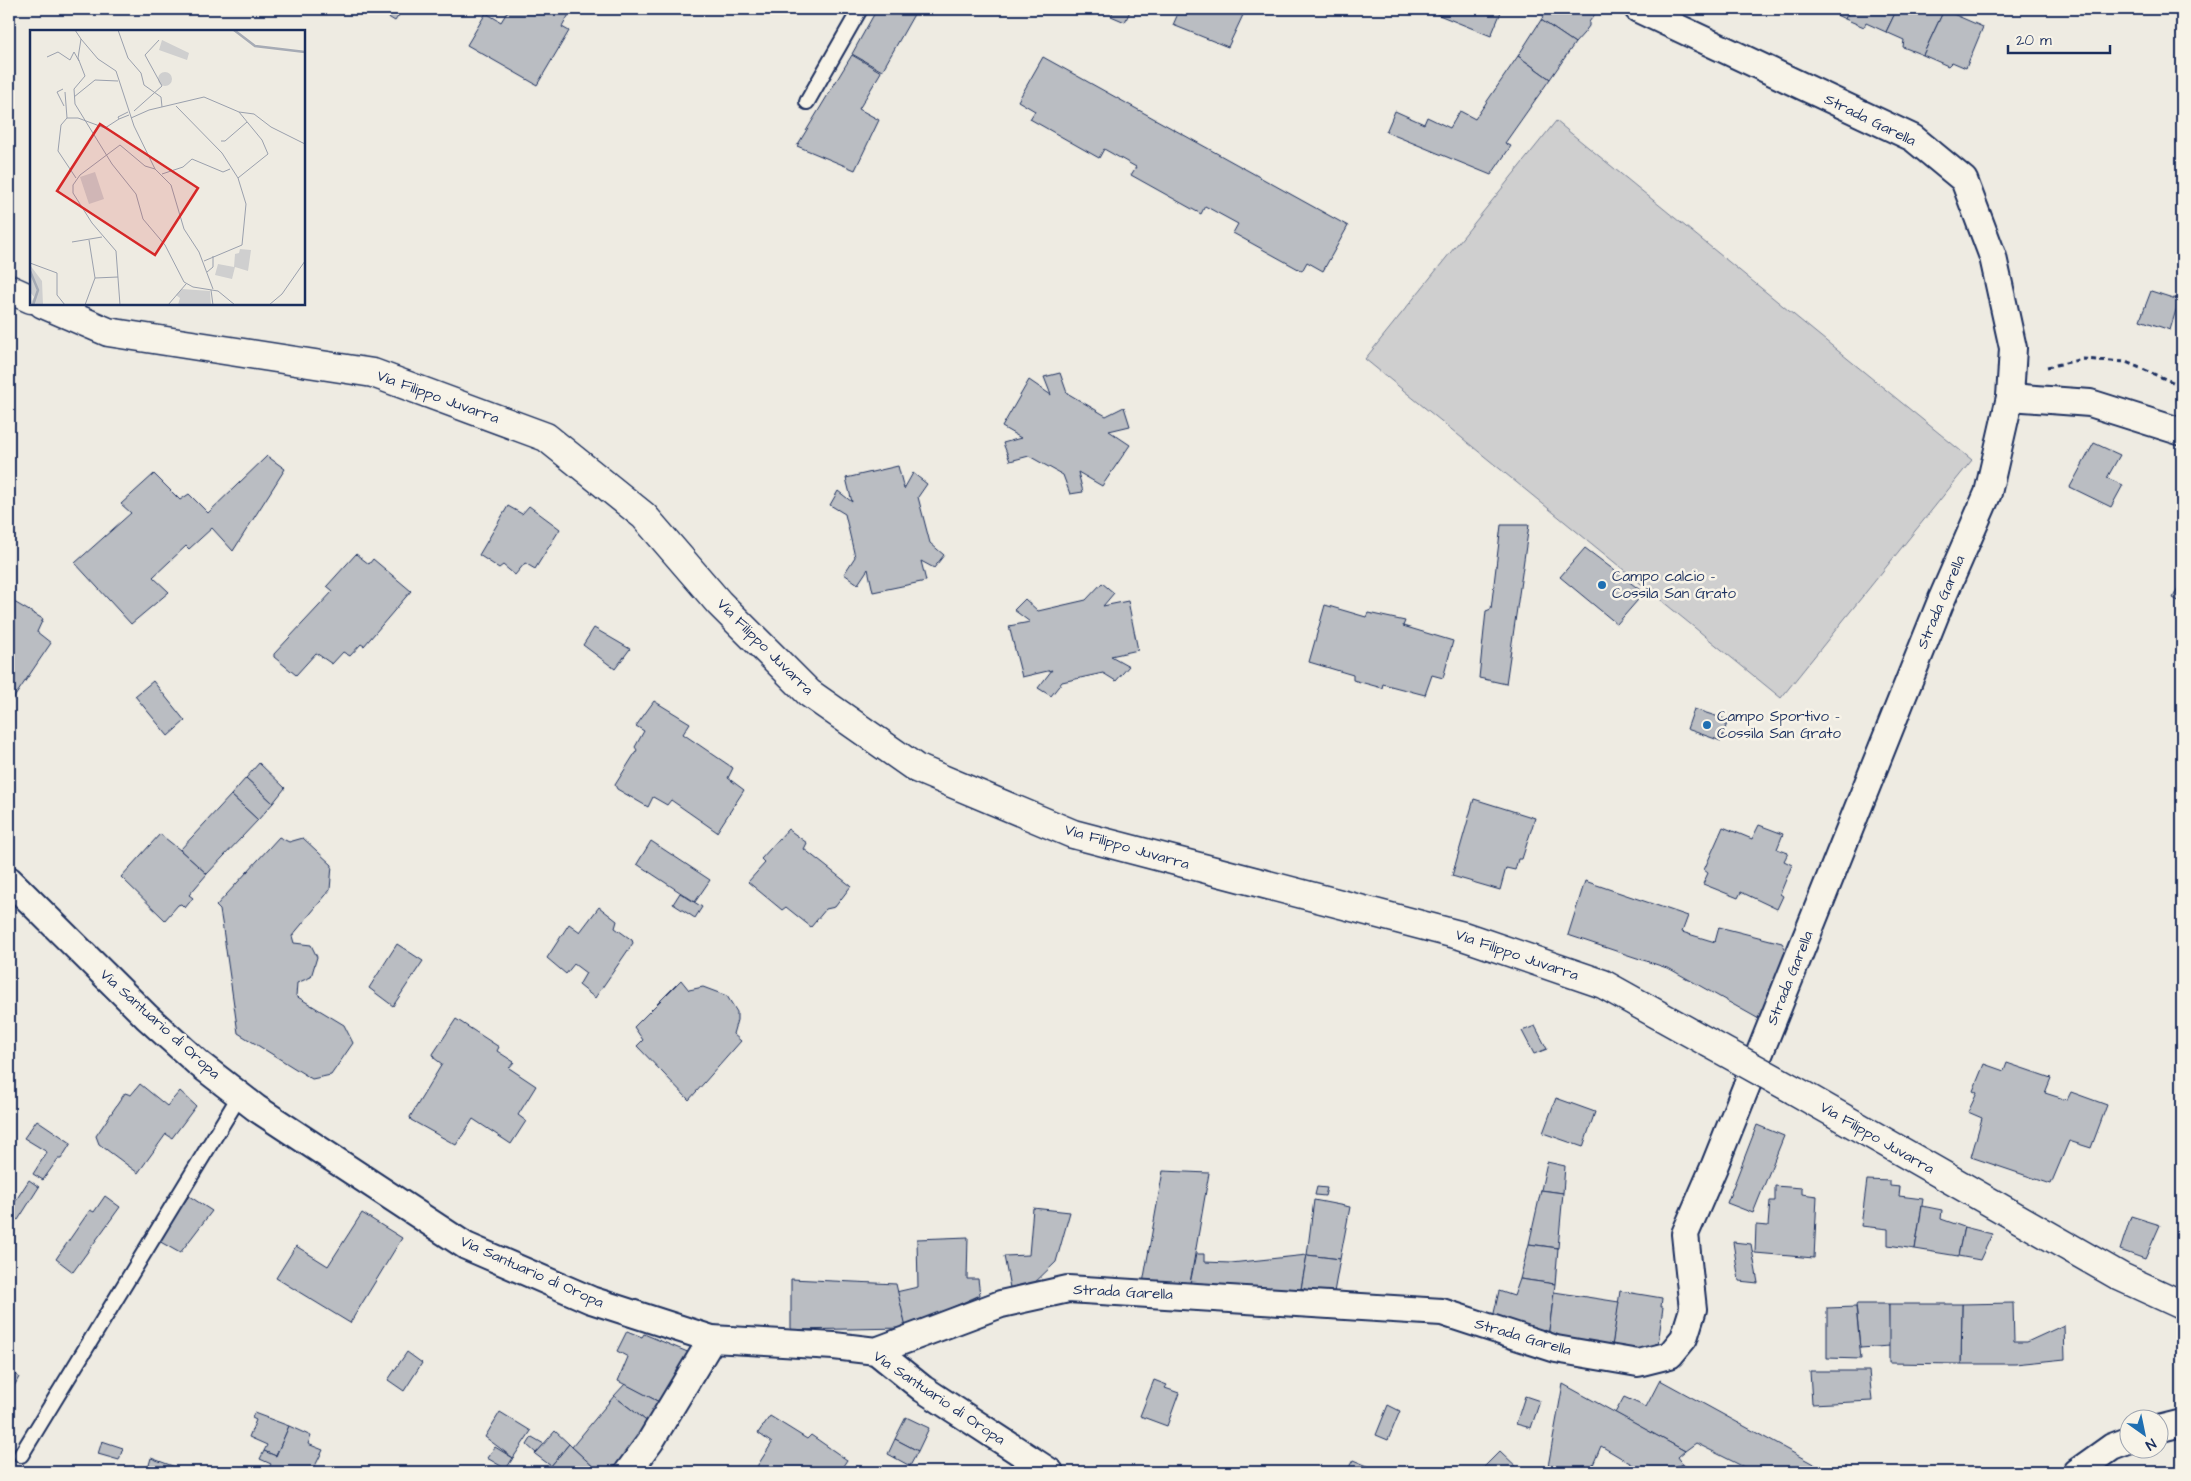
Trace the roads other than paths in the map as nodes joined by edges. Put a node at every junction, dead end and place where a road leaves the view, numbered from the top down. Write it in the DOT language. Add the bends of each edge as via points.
graph roads {
  1 [pos="860,9"];
  2 [pos="1638,9"];
  3 [pos="807,102"];
  4 [pos="9,289"];
  5 [pos="30,299"];
  6 [pos="45,305"];
  7 [pos="2011,386"];
  8 [pos="2182,432"];
  9 [pos="9,880"];
  10 [pos="240,1095"];
  11 [pos="2182,1305"];
  12 [pos="712,1339"];
  13 [pos="876,1351"];
  14 [pos="2182,1423"];
  15 [pos="2168,1426"];
  16 [pos="2118,1445"];
  17 [pos="21,1455"];
  18 [pos="628,1472"];
  19 [pos="1050,1472"];
  20 [pos="2076,1472"];
  1 -- 3 [label="lane"];
  2 -- 7 [label="street, Strada Garella" via="1913,138 1964,180 1993,257 2013,348"];
  4 -- 5 [label="main road"];
  6 -- 11 [label="main road, Via Filippo Juvarra, bridge" via="108,332 373,373 546,437 644,516 718,603 809,693 916,768 1073,834 1472,939 1602,984 2121,1277"];
  7 -- 8 [label="street" via="2090,403"];
  7 -- 13 [label="street, Strada Garella" via="1988,493 1941,601 1685,1234 1693,1309 1684,1338 1670,1354 1638,1363 1556,1349 1442,1312 1068,1289 1000,1304"];
  9 -- 10 [label="street, Via Santuario di Oropa" via="147,1017"];
  10 -- 12 [label="street, Via Santuario di Oropa" via="466,1246 591,1300"];
  10 -- 17 [label="lane"];
  12 -- 13 [label="street, Via Santuario di Oropa"];
  12 -- 18 [label="street" via="650,1442"];
  13 -- 19 [label="street, Via Santuario di Oropa" via="923,1389"];
  14 -- 15 [label="street"];
  16 -- 20 [label="street"];
}
